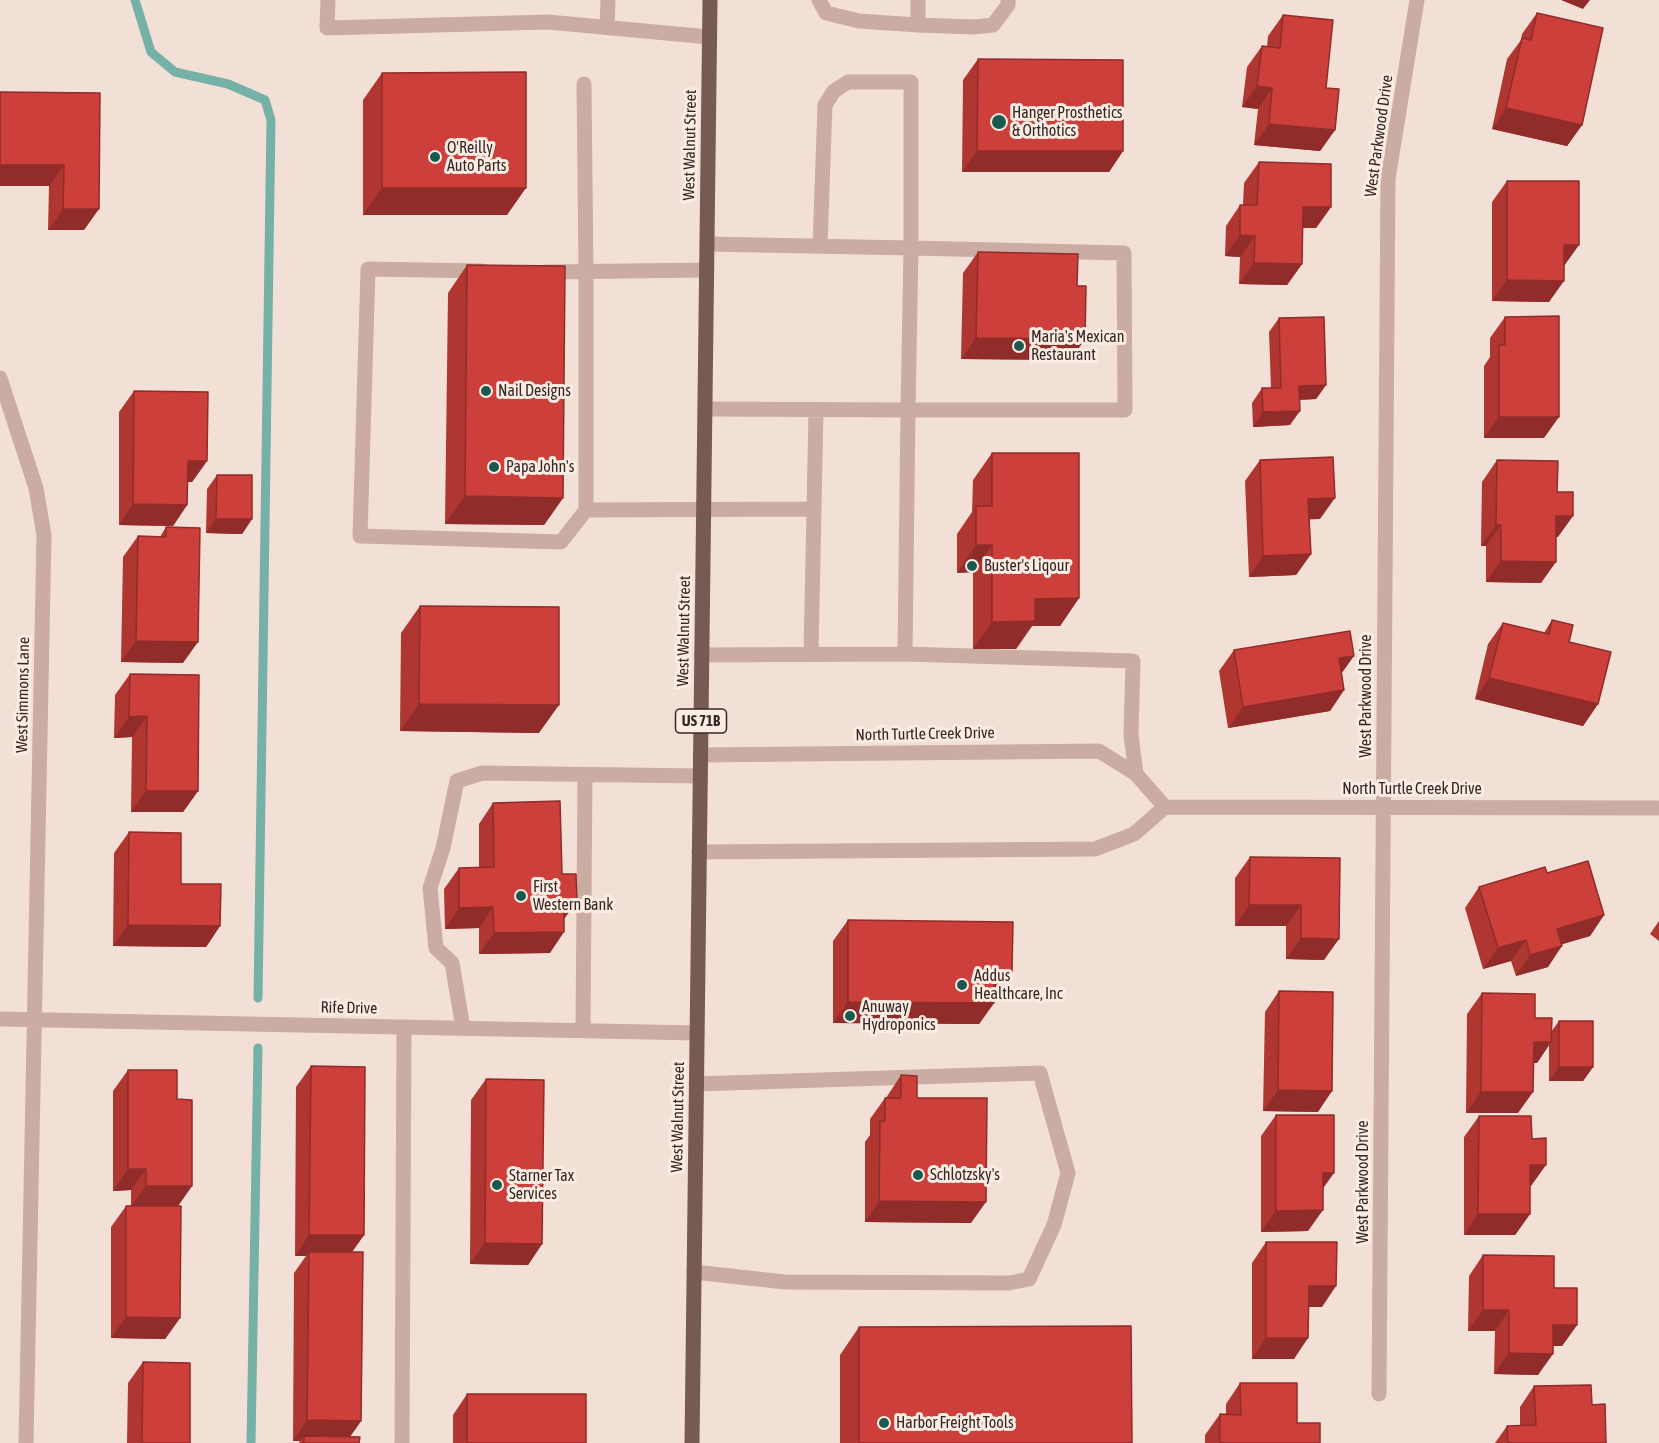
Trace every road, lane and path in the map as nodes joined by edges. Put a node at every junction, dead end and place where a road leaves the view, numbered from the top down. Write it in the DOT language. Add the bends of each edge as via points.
graph roads {
  1 [pos="328,0"];
  2 [pos="608,0"];
  3 [pos="710,0"];
  4 [pos="819,0"];
  5 [pos="918,0"];
  6 [pos="1008,0"];
  7 [pos="1417,0"];
  8 [pos="918,25"];
  9 [pos="607,27"];
  10 [pos="709,37"];
  11 [pos="584,84"];
  12 [pos="707,244"];
  13 [pos="820,246"];
  14 [pos="911,248"];
  15 [pos="706,270"];
  16 [pos="494,271"];
  17 [pos="529,272"];
  18 [pos="586,273"];
  19 [pos="0,378"];
  20 [pos="705,409"];
  21 [pos="908,410"];
  22 [pos="816,411"];
  23 [pos="814,509"];
  24 [pos="586,510"];
  25 [pos="703,510"];
  26 [pos="811,654"];
  27 [pos="905,654"];
  28 [pos="701,655"];
  29 [pos="700,754"];
  30 [pos="1136,774"];
  31 [pos="585,775"];
  32 [pos="700,776"];
  33 [pos="1165,807"];
  34 [pos="1383,807"];
  35 [pos="1659,808"];
  36 [pos="699,852"];
  37 [pos="0,1019"];
  38 [pos="34,1020"];
  39 [pos="404,1027"];
  40 [pos="463,1028"];
  41 [pos="583,1030"];
  42 [pos="697,1033"];
  43 [pos="696,1084"];
  44 [pos="694,1272"];
  45 [pos="1379,1394"];
  46 [pos="26,1443"];
  47 [pos="402,1443"];
  48 [pos="692,1443"];
  1 -- 9 [label="street" via="327,28 548,22"];
  2 -- 9 [label="street"];
  3 -- 10 [label="main road, West Walnut Street / US 71B"];
  4 -- 8 [label="street" via="826,13 858,21"];
  5 -- 8 [label="street"];
  6 -- 8 [label="street" via="993,25"];
  7 -- 34 [label="street, West Parkwood Drive" via="1388,179"];
  9 -- 10 [label="street"];
  10 -- 12 [label="main road, West Walnut Street / US 71B"];
  11 -- 18 [label="street"];
  12 -- 13 [label="street"];
  12 -- 15 [label="main road, West Walnut Street / US 71B"];
  13 -- 14 [label="street"];
  13 -- 14 [label="street" via="825,105 834,91 848,82 911,82"];
  14 -- 21 [label="street"];
  14 -- 21 [label="street" via="1124,254 1125,411"];
  15 -- 18 [label="street"];
  15 -- 20 [label="main road, West Walnut Street / US 71B"];
  16 -- 24 [label="street" via="368,269 360,536 561,542"];
  17 -- 18 [label="street"];
  18 -- 24 [label="street"];
  19 -- 38 [label="street, West Simmons Lane" via="36,488 44,535"];
  20 -- 22 [label="street"];
  20 -- 25 [label="main road, West Walnut Street / US 71B"];
  21 -- 22 [label="street"];
  21 -- 27 [label="street"];
  22 -- 23 [label="street"];
  23 -- 25 [label="street"];
  23 -- 26 [label="street"];
  24 -- 25 [label="street"];
  25 -- 28 [label="main road, West Walnut Street / US 71B"];
  26 -- 27 [label="street"];
  26 -- 28 [label="street"];
  27 -- 30 [label="street" via="1132,661 1131,735"];
  28 -- 29 [label="main road, West Walnut Street / US 71B"];
  29 -- 30 [label="street, North Turtle Creek Drive" via="1100,750"];
  29 -- 32 [label="main road, West Walnut Street / US 71B"];
  30 -- 33 [label="street, North Turtle Creek Drive"];
  31 -- 32 [label="street"];
  31 -- 40 [label="street" via="482,773 457,781 430,888 436,948 452,963"];
  31 -- 41 [label="street"];
  32 -- 36 [label="main road, West Walnut Street / US 71B"];
  33 -- 34 [label="street, North Turtle Creek Drive"];
  33 -- 36 [label="street" via="1134,834 1095,849"];
  34 -- 35 [label="street, North Turtle Creek Drive"];
  34 -- 45 [label="street, West Parkwood Drive"];
  36 -- 42 [label="main road, West Walnut Street / US 71B"];
  37 -- 38 [label="street, Rife Drive"];
  38 -- 39 [label="street, Rife Drive"];
  38 -- 46 [label="street, West Simmons Lane"];
  39 -- 40 [label="street, Rife Drive"];
  39 -- 47 [label="street"];
  40 -- 41 [label="street, Rife Drive"];
  41 -- 42 [label="street, Rife Drive"];
  42 -- 43 [label="main road, West Walnut Street / US 71B"];
  43 -- 44 [label="main road, West Walnut Street / US 71B"];
  43 -- 44 [label="street" via="1040,1073 1068,1173 1054,1225 1029,1278 1009,1283 784,1282"];
  44 -- 48 [label="main road, West Walnut Street / US 71B"];
}
